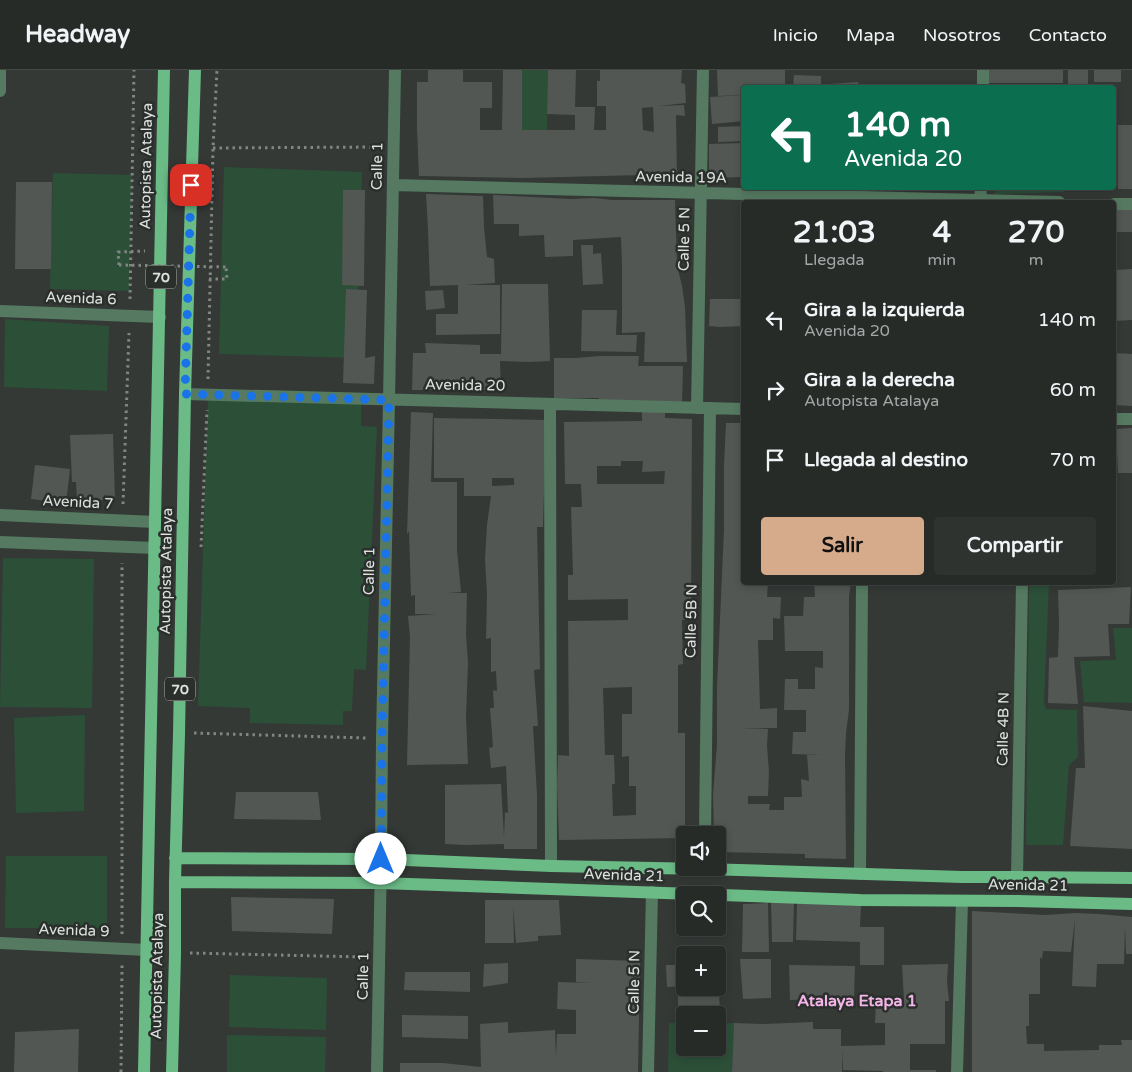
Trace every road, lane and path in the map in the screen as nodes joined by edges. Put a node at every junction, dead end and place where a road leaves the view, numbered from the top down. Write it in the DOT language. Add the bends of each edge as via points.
graph roads {
  1 [pos="0,70"];
  2 [pos="134,70"];
  3 [pos="164,70"];
  4 [pos="195,70"];
  5 [pos="395,70"];
  6 [pos="703,70"];
  7 [pos="983,70"];
  8 [pos="983,85"];
  9 [pos="0,91"];
  10 [pos="394,147"];
  11 [pos="192,148"];
  12 [pos="393,185"];
  13 [pos="701,193"];
  14 [pos="981,197"];
  15 [pos="1028,200"];
  16 [pos="1116,204"];
  17 [pos="1132,204"];
  18 [pos="161,251"];
  19 [pos="131,252"];
  20 [pos="189,280"];
  21 [pos="0,311"];
  22 [pos="130,316"];
  23 [pos="160,317"];
  24 [pos="185,394"];
  25 [pos="389,400"];
  26 [pos="550,404"];
  27 [pos="697,408"];
  28 [pos="710,408"];
  29 [pos="741,409"];
  30 [pos="1116,419"];
  31 [pos="1132,419"];
  32 [pos="0,515"];
  33 [pos="122,520"];
  34 [pos="155,522"];
  35 [pos="0,542"];
  36 [pos="122,547"];
  37 [pos="155,548"];
  38 [pos="862,585"];
  39 [pos="1022,585"];
  40 [pos="179,734"];
  41 [pos="382,738"];
  42 [pos="705,826"];
  43 [pos="175,858"];
  44 [pos="381,859"];
  45 [pos="551,866"];
  46 [pos="676,868"];
  47 [pos="726,869"];
  48 [pos="860,874"];
  49 [pos="1017,877"];
  50 [pos="1132,878"];
  51 [pos="175,882"];
  52 [pos="380,883"];
  53 [pos="652,892"];
  54 [pos="962,901"];
  55 [pos="1132,904"];
  56 [pos="0,943"];
  57 [pos="122,948"];
  58 [pos="147,950"];
  59 [pos="175,954"];
  60 [pos="379,957"];
  61 [pos="121,1072"];
  62 [pos="144,1072"];
  63 [pos="172,1072"];
  64 [pos="377,1072"];
  65 [pos="648,1072"];
  66 [pos="957,1072"];
  1 -- 9 [label="street"];
  2 -- 19 [label="path"];
  3 -- 18 [label="main road, Autopista Atalaya / 70"];
  4 -- 11 [label="main road, Autopista Atalaya / 70"];
  5 -- 10 [label="street, Calle 1"];
  6 -- 13 [label="street, Calle 5 N"];
  7 -- 8 [label="street"];
  10 -- 11 [label="path"];
  10 -- 12 [label="street, Calle 1"];
  11 -- 20 [label="main road, Autopista Atalaya / 70"];
  12 -- 13 [label="street, Avenida 19A"];
  12 -- 25 [label="street, Calle 1"];
  13 -- 14 [label="street, Avenida 19A"];
  13 -- 27 [label="street, Calle 5 N"];
  14 -- 15 [label="street, Avenida 19A"];
  16 -- 17 [label="street"];
  18 -- 19 [label="path"];
  18 -- 23 [label="main road, Autopista Atalaya / 70"];
  19 -- 20 [label="path, bridge" via="118,252 119,265 226,267 227,279"];
  19 -- 22 [label="path"];
  20 -- 24 [label="main road, Autopista Atalaya / 70"];
  21 -- 22 [label="street, Avenida 6"];
  22 -- 23 [label="street, Avenida 6"];
  22 -- 33 [label="path"];
  23 -- 34 [label="main road, Autopista Atalaya / 70"];
  24 -- 25 [label="street, Avenida 20"];
  24 -- 40 [label="main road, Autopista Atalaya / 70"];
  25 -- 26 [label="street, Avenida 20"];
  25 -- 41 [label="street, Calle 1"];
  26 -- 27 [label="street, Avenida 20"];
  26 -- 45 [label="street"];
  27 -- 28 [label="street, Avenida 20"];
  28 -- 29 [label="street, Avenida 20"];
  28 -- 42 [label="street, Calle 5B N"];
  30 -- 31 [label="street"];
  32 -- 33 [label="street, Avenida 7"];
  33 -- 34 [label="street, Avenida 7"];
  34 -- 37 [label="main road, Autopista Atalaya / 70"];
  35 -- 36 [label="street"];
  36 -- 37 [label="street"];
  36 -- 57 [label="path"];
  37 -- 58 [label="main road, Autopista Atalaya / 70"];
  38 -- 48 [label="street"];
  39 -- 49 [label="street, Calle 4B N"];
  40 -- 41 [label="path"];
  40 -- 43 [label="main road, Autopista Atalaya / 70"];
  41 -- 44 [label="street, Calle 1"];
  43 -- 44 [label="main road, Avenida 21"];
  43 -- 51 [label="main road, Autopista Atalaya / 70"];
  44 -- 45 [label="main road, Avenida 21"];
  44 -- 52 [label="street, Calle 1"];
  45 -- 46 [label="main road, Avenida 21"];
  47 -- 48 [label="main road, Avenida 21"];
  48 -- 49 [label="main road, Avenida 21"];
  49 -- 50 [label="main road, Avenida 21"];
  51 -- 52 [label="main road, Avenida 21"];
  51 -- 59 [label="main road, Autopista Atalaya / 70"];
  52 -- 53 [label="main road, Avenida 21"];
  52 -- 60 [label="street, Calle 1"];
  53 -- 54 [label="main road, Avenida 21"];
  53 -- 65 [label="street, Calle 5 N"];
  54 -- 55 [label="main road, Avenida 21"];
  54 -- 66 [label="street"];
  56 -- 57 [label="street, Avenida 9"];
  57 -- 58 [label="street, Avenida 9"];
  57 -- 61 [label="path"];
  58 -- 62 [label="main road, Autopista Atalaya / 70"];
  59 -- 60 [label="path"];
  59 -- 63 [label="main road, Autopista Atalaya / 70"];
  60 -- 64 [label="street, Calle 1"];
}
